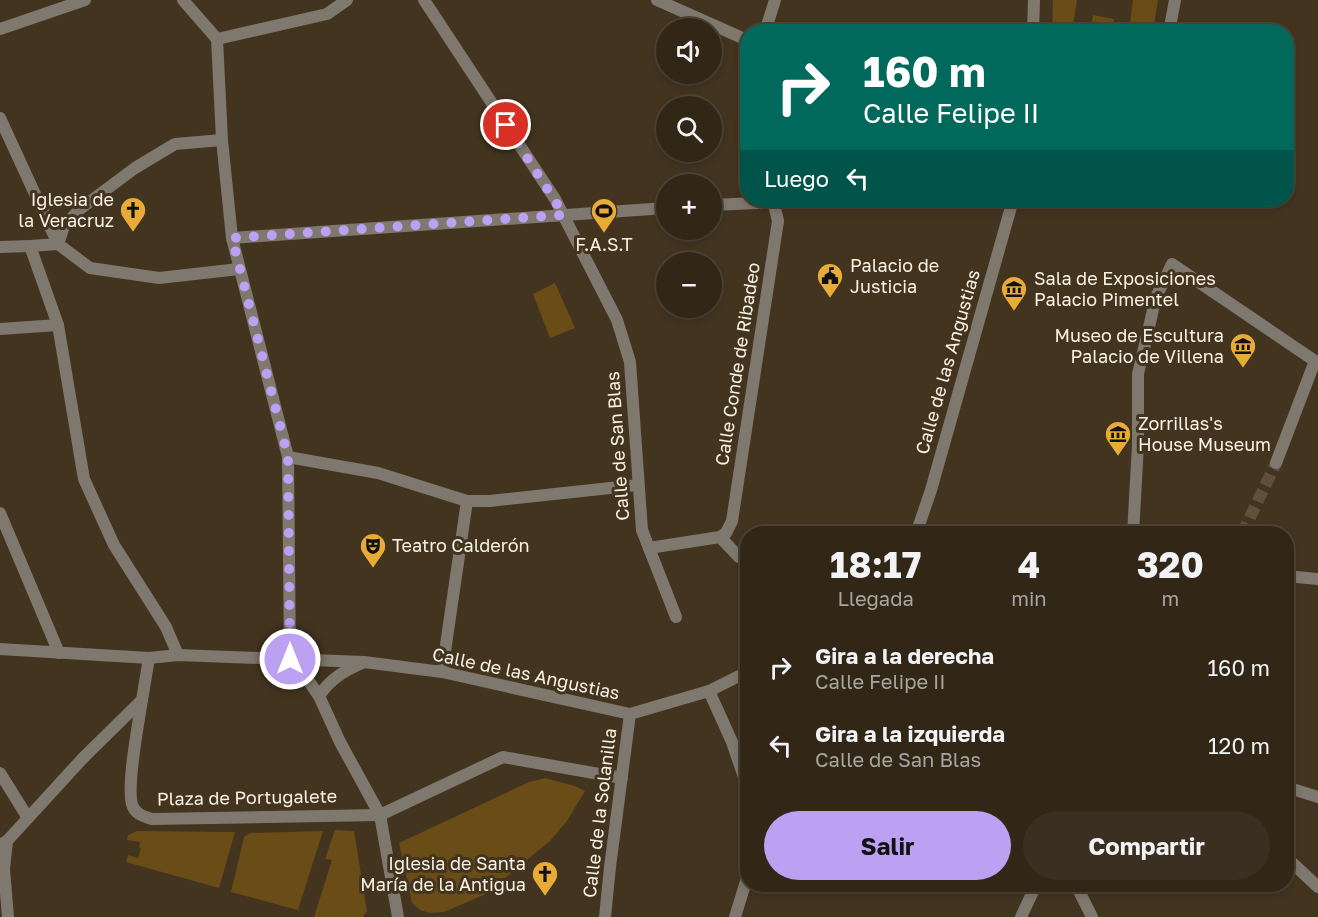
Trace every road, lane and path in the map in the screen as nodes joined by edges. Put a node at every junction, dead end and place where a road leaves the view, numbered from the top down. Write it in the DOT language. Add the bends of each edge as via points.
graph roads {
  1 [pos="85,0"];
  2 [pos="183,0"];
  3 [pos="347,0"];
  4 [pos="424,0"];
  5 [pos="657,0"];
  6 [pos="775,0"];
  7 [pos="1034,0"];
  8 [pos="1174,0"];
  9 [pos="768,24"];
  10 [pos="1033,24"];
  11 [pos="1170,24"];
  12 [pos="0,29"];
  13 [pos="740,37"];
  14 [pos="217,39"];
  15 [pos="0,118"];
  16 [pos="222,140"];
  17 [pos="740,203"];
  18 [pos="722,204"];
  19 [pos="775,207"];
  20 [pos="1011,207"];
  21 [pos="656,209"];
  22 [pos="564,215"];
  23 [pos="232,238"];
  24 [pos="58,244"];
  25 [pos="30,246"];
  26 [pos="0,247"];
  27 [pos="239,269"];
  28 [pos="58,325"];
  29 [pos="0,328"];
  30 [pos="1316,362"];
  31 [pos="288,457"];
  32 [pos="1276,463"];
  33 [pos="638,485"];
  34 [pos="466,501"];
  35 [pos="0,513"];
  36 [pos="919,526"];
  37 [pos="1133,526"];
  38 [pos="723,535"];
  39 [pos="649,548"];
  40 [pos="740,557"];
  41 [pos="1294,577"];
  42 [pos="1318,579"];
  43 [pos="676,617"];
  44 [pos="0,649"];
  45 [pos="59,653"];
  46 [pos="178,655"];
  47 [pos="148,658"];
  48 [pos="290,659"];
  49 [pos="364,662"];
  50 [pos="442,672"];
  51 [pos="740,676"];
  52 [pos="709,691"];
  53 [pos="318,696"];
  54 [pos="142,700"];
  55 [pos="630,714"];
  56 [pos="740,765"];
  57 [pos="0,773"];
  58 [pos="621,778"];
  59 [pos="1294,790"];
  60 [pos="1318,797"];
  61 [pos="380,815"];
  62 [pos="28,818"];
  63 [pos="4,843"];
  64 [pos="1294,864"];
  65 [pos="1318,887"];
  66 [pos="743,892"];
  67 [pos="1033,892"];
  68 [pos="1080,892"];
  69 [pos="8,917"];
  70 [pos="398,917"];
  71 [pos="605,917"];
  72 [pos="735,917"];
  73 [pos="1021,917"];
  74 [pos="1092,917"];
  1 -- 12 [label="street"];
  2 -- 14 [label="street"];
  3 -- 14 [label="street" via="327,14"];
  4 -- 22 [label="street, Calle de San Blas"];
  5 -- 13 [label="street"];
  6 -- 9 [label="street"];
  7 -- 10 [label="street"];
  8 -- 11 [label="street"];
  14 -- 16 [label="street"];
  15 -- 24 [label="street"];
  16 -- 23 [label="street"];
  16 -- 24 [label="street" via="175,144 135,168 80,209 64,226"];
  17 -- 18 [label="street"];
  19 -- 38 [label="street, Calle Conde de Ribadeo" via="778,221 732,521"];
  20 -- 36 [label="street, Calle de las Angustias"];
  21 -- 22 [label="street"];
  22 -- 23 [label="street"];
  22 -- 33 [label="street, Calle de San Blas" via="617,320 630,362"];
  23 -- 27 [label="street"];
  24 -- 25 [label="street"];
  24 -- 27 [label="street" via="90,268 159,278"];
  25 -- 26 [label="street"];
  25 -- 28 [label="street"];
  27 -- 31 [label="street"];
  28 -- 29 [label="street"];
  28 -- 46 [label="street" via="84,478 114,545 166,627"];
  30 -- 32 [label="street"];
  30 -- 37 [label="street" via="1172,264 1156,297 1137,374"];
  31 -- 34 [label="street" via="378,473"];
  31 -- 48 [label="street"];
  33 -- 34 [label="street"];
  33 -- 39 [label="street, Calle de San Blas" via="642,530"];
  34 -- 50 [label="street"];
  35 -- 45 [label="street"];
  38 -- 39 [label="street"];
  38 -- 40 [label="street"];
  39 -- 43 [label="street, Calle de San Blas"];
  41 -- 42 [label="street"];
  44 -- 45 [label="street, Calle de las Angustias"];
  45 -- 47 [label="street, Calle de las Angustias"];
  46 -- 47 [label="street, Calle de las Angustias"];
  46 -- 48 [label="street, Calle de las Angustias"];
  47 -- 54 [label="street"];
  48 -- 49 [label="street, Calle de las Angustias"];
  48 -- 53 [label="street"];
  49 -- 50 [label="street, Calle de las Angustias"];
  49 -- 53 [label="street" via="340,673"];
  50 -- 55 [label="street, Calle de las Angustias"];
  51 -- 52 [label="street, Calle de las Angustias"];
  52 -- 55 [label="street, Calle de las Angustias"];
  52 -- 56 [label="street"];
  53 -- 61 [label="street"];
  54 -- 61 [label="street, Plaza de Portugalete" via="130,792 133,808 141,816 153,819"];
  54 -- 62 [label="street"];
  55 -- 58 [label="street, Calle de la Solanilla"];
  57 -- 62 [label="street"];
  58 -- 61 [label="street" via="503,757"];
  58 -- 71 [label="street, Calle de la Solanilla"];
  59 -- 60 [label="street"];
  61 -- 70 [label="street"];
  62 -- 63 [label="street"];
  63 -- 69 [label="street"];
  64 -- 65 [label="street"];
  66 -- 72 [label="street"];
  67 -- 73 [label="street"];
  68 -- 74 [label="street"];
}
